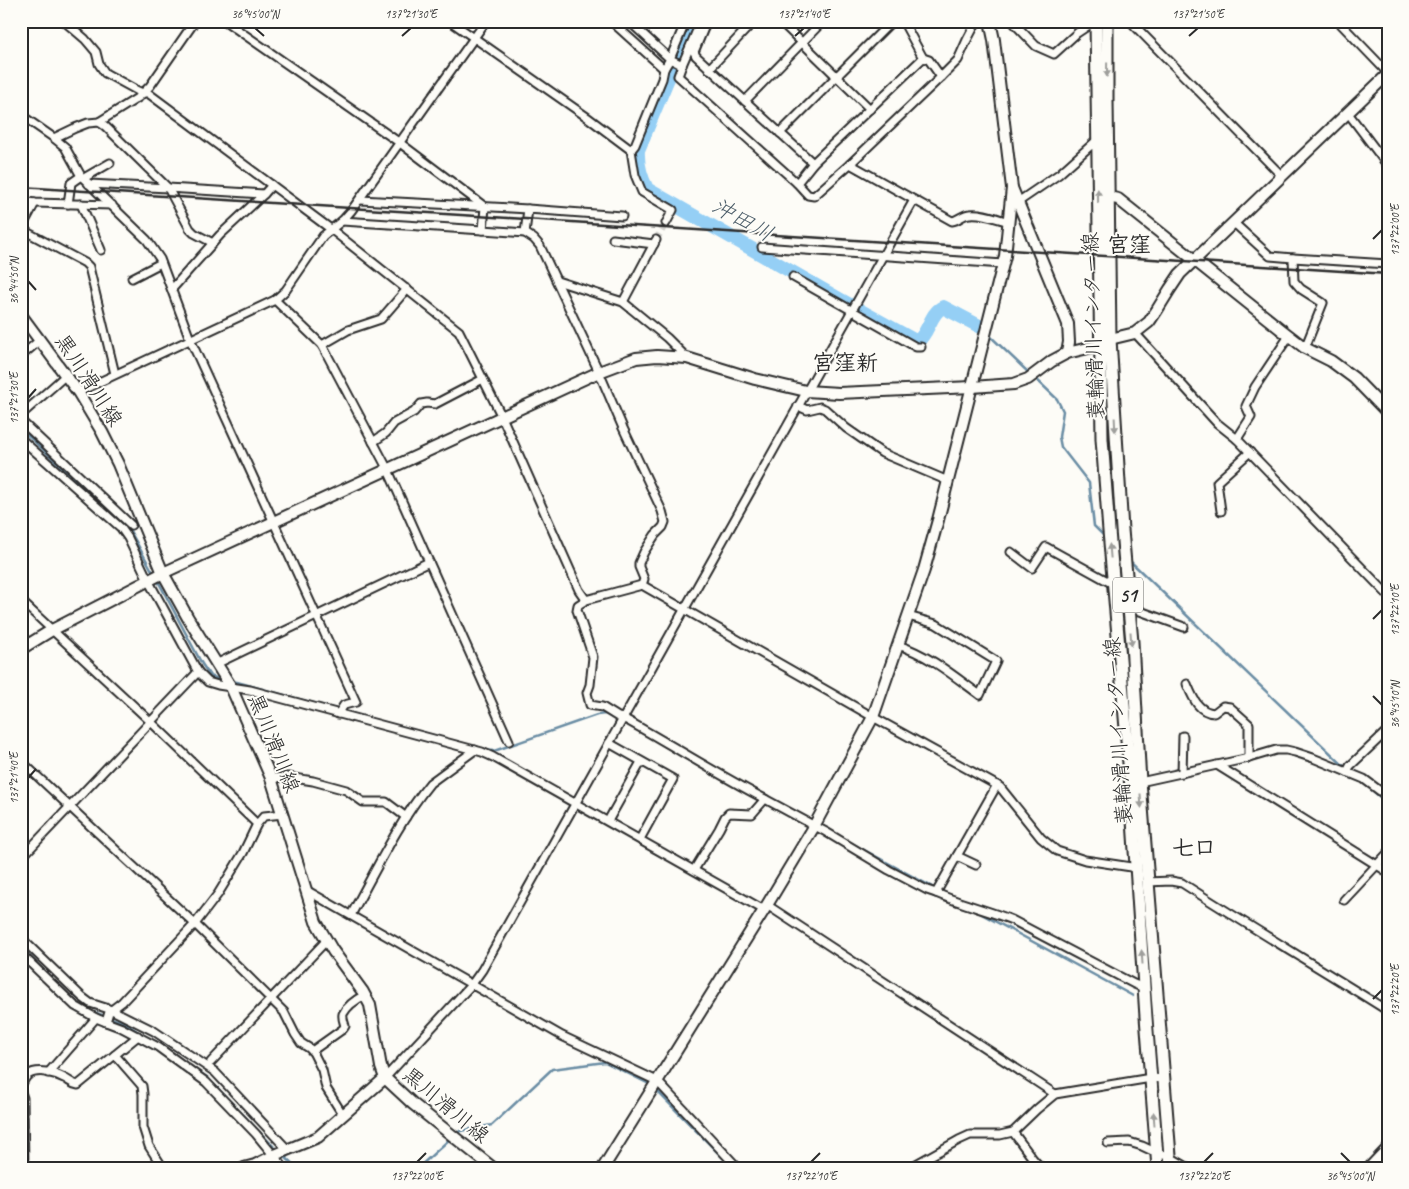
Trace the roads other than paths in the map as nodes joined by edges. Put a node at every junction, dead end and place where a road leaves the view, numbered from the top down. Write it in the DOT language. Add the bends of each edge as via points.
graph roads {
  1 [pos="64,21"];
  2 [pos="194,21"];
  3 [pos="225,21"];
  4 [pos="450,21"];
  5 [pos="486,21"];
  6 [pos="611,21"];
  7 [pos="629,21"];
  8 [pos="686,21"];
  9 [pos="701,21"];
  10 [pos="708,21"];
  11 [pos="754,21"];
  12 [pos="780,21"];
  13 [pos="823,21"];
  14 [pos="892,21"];
  15 [pos="903,21"];
  16 [pos="977,21"];
  17 [pos="990,21"];
  18 [pos="1012,21"];
  19 [pos="1096,21"];
  20 [pos="1107,21"];
  21 [pos="1130,21"];
  22 [pos="1338,21"];
  23 [pos="474,38"];
  24 [pos="650,41"];
  25 [pos="802,42"];
  26 [pos="641,48"];
  27 [pos="923,58"];
  28 [pos="670,59"];
  29 [pos="682,65"];
  30 [pos="664,69"];
  31 [pos="710,69"];
  32 [pos="1388,74"];
  33 [pos="837,76"];
  34 [pos="941,77"];
  35 [pos="143,93"];
  36 [pos="745,101"];
  37 [pos="870,109"];
  38 [pos="1348,113"];
  39 [pos="21,115"];
  40 [pos="99,122"];
  41 [pos="780,133"];
  42 [pos="54,138"];
  43 [pos="1098,140"];
  44 [pos="400,143"];
  45 [pos="631,150"];
  46 [pos="110,163"];
  47 [pos="813,163"];
  48 [pos="850,164"];
  49 [pos="1388,166"];
  50 [pos="1282,176"];
  51 [pos="82,177"];
  52 [pos="796,183"];
  53 [pos="90,184"];
  54 [pos="272,185"];
  55 [pos="168,188"];
  56 [pos="1012,188"];
  57 [pos="264,194"];
  58 [pos="1108,197"];
  59 [pos="360,200"];
  60 [pos="914,200"];
  61 [pos="21,201"];
  62 [pos="1018,202"];
  63 [pos="34,203"];
  64 [pos="68,204"];
  65 [pos="81,204"];
  66 [pos="112,205"];
  67 [pos="486,207"];
  68 [pos="528,209"];
  69 [pos="622,216"];
  70 [pos="342,221"];
  71 [pos="1009,222"];
  72 [pos="666,223"];
  73 [pos="1234,223"];
  74 [pos="21,229"];
  75 [pos="332,230"];
  76 [pos="483,230"];
  77 [pos="526,233"];
  78 [pos="613,239"];
  79 [pos="213,243"];
  80 [pos="762,247"];
  81 [pos="101,250"];
  82 [pos="882,256"];
  83 [pos="1293,258"];
  84 [pos="1195,260"];
  85 [pos="162,263"];
  86 [pos="1003,264"];
  87 [pos="1388,264"];
  88 [pos="793,276"];
  89 [pos="132,278"];
  90 [pos="556,282"];
  91 [pos="172,289"];
  92 [pos="406,289"];
  93 [pos="275,300"];
  94 [pos="623,302"];
  95 [pos="851,311"];
  96 [pos="21,315"];
  97 [pos="1135,333"];
  98 [pos="1289,336"];
  99 [pos="190,338"];
  100 [pos="40,340"];
  101 [pos="1106,342"];
  102 [pos="322,345"];
  103 [pos="921,347"];
  104 [pos="1305,348"];
  105 [pos="1067,353"];
  106 [pos="21,356"];
  107 [pos="687,358"];
  108 [pos="599,372"];
  109 [pos="115,374"];
  110 [pos="66,375"];
  111 [pos="483,379"];
  112 [pos="972,388"];
  113 [pos="806,391"];
  114 [pos="78,392"];
  115 [pos="798,406"];
  116 [pos="1388,413"];
  117 [pos="21,415"];
  118 [pos="502,417"];
  119 [pos="21,421"];
  120 [pos="21,439"];
  121 [pos="1237,439"];
  122 [pos="373,442"];
  123 [pos="1250,452"];
  124 [pos="388,470"];
  125 [pos="948,481"];
  126 [pos="1222,511"];
  127 [pos="275,522"];
  128 [pos="130,524"];
  129 [pos="1011,552"];
  130 [pos="429,562"];
  131 [pos="163,573"];
  132 [pos="148,580"];
  133 [pos="1113,584"];
  134 [pos="642,585"];
  135 [pos="1127,586"];
  136 [pos="1388,595"];
  137 [pos="586,600"];
  138 [pos="21,601"];
  139 [pos="1129,607"];
  140 [pos="684,609"];
  141 [pos="318,616"];
  142 [pos="908,616"];
  143 [pos="1184,626"];
  144 [pos="52,630"];
  145 [pos="898,645"];
  146 [pos="21,649"];
  147 [pos="216,664"];
  148 [pos="198,672"];
  149 [pos="1187,684"];
  150 [pos="231,686"];
  151 [pos="338,714"];
  152 [pos="873,717"];
  153 [pos="623,718"];
  154 [pos="150,721"];
  155 [pos="1388,730"];
  156 [pos="1183,736"];
  157 [pos="509,741"];
  158 [pos="609,743"];
  159 [pos="475,750"];
  160 [pos="1249,758"];
  161 [pos="21,761"];
  162 [pos="641,762"];
  163 [pos="1217,765"];
  164 [pos="1347,772"];
  165 [pos="1182,773"];
  166 [pos="271,778"];
  167 [pos="1140,782"];
  168 [pos="997,785"];
  169 [pos="1388,797"];
  170 [pos="765,799"];
  171 [pos="575,803"];
  172 [pos="70,806"];
  173 [pos="283,814"];
  174 [pos="406,817"];
  175 [pos="608,821"];
  176 [pos="257,824"];
  177 [pos="815,825"];
  178 [pos="640,839"];
  179 [pos="1388,853"];
  180 [pos="957,856"];
  181 [pos="21,858"];
  182 [pos="976,865"];
  183 [pos="1376,865"];
  184 [pos="1141,868"];
  185 [pos="694,870"];
  186 [pos="1388,872"];
  187 [pos="1147,882"];
  188 [pos="306,889"];
  189 [pos="936,893"];
  190 [pos="1344,900"];
  191 [pos="766,907"];
  192 [pos="351,915"];
  193 [pos="196,924"];
  194 [pos="21,938"];
  195 [pos="327,940"];
  196 [pos="21,954"];
  197 [pos="472,984"];
  198 [pos="1144,988"];
  199 [pos="365,995"];
  200 [pos="271,999"];
  201 [pos="1388,1011"];
  202 [pos="109,1016"];
  203 [pos="96,1018"];
  204 [pos="138,1036"];
  205 [pos="312,1051"];
  206 [pos="115,1055"];
  207 [pos="211,1062"];
  208 [pos="48,1073"];
  209 [pos="385,1078"];
  210 [pos="1152,1078"];
  211 [pos="1165,1079"];
  212 [pos="657,1081"];
  213 [pos="21,1086"];
  214 [pos="21,1092"];
  215 [pos="1055,1094"];
  216 [pos="343,1115"];
  217 [pos="1013,1132"];
  218 [pos="1108,1143"];
  219 [pos="1388,1149"];
  220 [pos="288,1150"];
  221 [pos="1156,1153"];
  222 [pos="276,1155"];
  223 [pos="1171,1163"];
  224 [pos="24,1168"];
  225 [pos="163,1168"];
  226 [pos="244,1168"];
  227 [pos="284,1168"];
  228 [pos="493,1168"];
  229 [pos="603,1168"];
  230 [pos="738,1168"];
  231 [pos="909,1168"];
  232 [pos="1040,1168"];
  233 [pos="1158,1168"];
  234 [pos="1189,1168"];
  235 [pos="1370,1168"];
  1 -- 35 [label="street" via="86,39 105,73"];
  2 -- 35 [label="street"];
  3 -- 44 [label="street"];
  4 -- 23 [label="street"];
  5 -- 23 [label="street"];
  6 -- 26 [label="street"];
  7 -- 24 [label="street"];
  8 -- 28 [label="street"];
  9 -- 29 [label="street"];
  10 -- 31 [label="street" via="694,52"];
  11 -- 31 [label="street"];
  12 -- 25 [label="street"];
  13 -- 25 [label="street"];
  14 -- 33 [label="street"];
  15 -- 27 [label="street"];
  16 -- 34 [label="street" via="958,60"];
  17 -- 56 [label="street"];
  18 -- 19 [label="street" via="1036,46 1054,54"];
  19 -- 43 [label="main road, 蓑輪滑川インター線 / 51"];
  20 -- 58 [label="main road, 蓑輪滑川インター線 / 51, one-way"];
  21 -- 50 [label="street"];
  22 -- 32 [label="street"];
  23 -- 44 [label="street"];
  23 -- 45 [label="street"];
  24 -- 26 [label="street"];
  24 -- 28 [label="street"];
  25 -- 33 [label="street"];
  25 -- 36 [label="street"];
  26 -- 30 [label="street"];
  27 -- 34 [label="street" via="929,60"];
  27 -- 37 [label="street"];
  28 -- 29 [label="street"];
  28 -- 30 [label="street"];
  29 -- 52 [label="street" via="678,76"];
  30 -- 45 [label="street"];
  31 -- 36 [label="street"];
  32 -- 38 [label="street"];
  33 -- 37 [label="street"];
  33 -- 41 [label="street"];
  34 -- 48 [label="street"];
  35 -- 40 [label="street"];
  35 -- 54 [label="street" via="148,93"];
  36 -- 41 [label="street"];
  37 -- 47 [label="street"];
  38 -- 49 [label="street"];
  38 -- 50 [label="street"];
  39 -- 42 [label="street"];
  40 -- 42 [label="street" via="88,123"];
  40 -- 55 [label="street"];
  41 -- 47 [label="street"];
  42 -- 51 [label="street" via="64,147"];
  43 -- 62 [label="street" via="1059,174"];
  101 -- 43 [label="main road, 蓑輪滑川インター線 / 51, one-way"];
  44 -- 59 [label="street"];
  44 -- 67 [label="street"];
  45 -- 72 [label="street" via="642,192 673,210"];
  46 -- 51 [label="street"];
  47 -- 52 [label="street"];
  48 -- 52 [label="street" via="814,196 808,195"];
  48 -- 60 [label="street"];
  50 -- 73 [label="street"];
  51 -- 53 [label="street"];
  51 -- 64 [label="street" via="71,183"];
  53 -- 55 [label="street"];
  53 -- 66 [label="street"];
  54 -- 57 [label="street"];
  54 -- 75 [label="street"];
  55 -- 57 [label="street"];
  55 -- 79 [label="street" via="190,229"];
  56 -- 62 [label="street"];
  56 -- 71 [label="street"];
  57 -- 79 [label="street"];
  58 -- 84 [label="street" via="1118,199"];
  58 -- 101 [label="main road, 蓑輪滑川インター線 / 51"];
  59 -- 67 [label="street"];
  59 -- 70 [label="street"];
  60 -- 71 [label="street" via="952,221 974,213"];
  60 -- 82 [label="street"];
  61 -- 63 [label="street"];
  62 -- 105 [label="street" via="1068,324"];
  63 -- 64 [label="street"];
  63 -- 74 [label="street"];
  64 -- 65 [label="street"];
  65 -- 66 [label="street"];
  65 -- 81 [label="street"];
  66 -- 85 [label="street" via="147,240"];
  67 -- 68 [label="street"];
  67 -- 76 [label="street"];
  68 -- 69 [label="street"];
  68 -- 77 [label="street"];
  70 -- 75 [label="street"];
  70 -- 76 [label="street"];
  71 -- 86 [label="street"];
  73 -- 83 [label="street" via="1270,256"];
  73 -- 84 [label="street"];
  74 -- 109 [label="street" via="89,267"];
  75 -- 92 [label="street"];
  75 -- 93 [label="street"];
  76 -- 77 [label="street"];
  77 -- 90 [label="street" via="540,246"];
  78 -- 94 [label="street" via="655,242"];
  79 -- 91 [label="street"];
  80 -- 82 [label="street"];
  82 -- 86 [label="street"];
  82 -- 95 [label="street"];
  83 -- 87 [label="street"];
  83 -- 104 [label="street" via="1294,281 1323,303"];
  84 -- 97 [label="street" via="1180,274 1149,322"];
  84 -- 98 [label="street"];
  85 -- 89 [label="street"];
  85 -- 91 [label="street"];
  86 -- 112 [label="street"];
  88 -- 95 [label="street"];
  90 -- 94 [label="street"];
  90 -- 108 [label="street"];
  91 -- 99 [label="street"];
  92 -- 102 [label="street" via="381,319 348,330"];
  92 -- 111 [label="street" via="459,331"];
  93 -- 99 [label="street"];
  93 -- 102 [label="street"];
  94 -- 107 [label="street"];
  95 -- 103 [label="street"];
  95 -- 113 [label="street"];
  96 -- 100 [label="street, 黒川滑川線"];
  97 -- 101 [label="street"];
  97 -- 121 [label="street" via="1217,423"];
  98 -- 104 [label="street"];
  98 -- 121 [label="street" via="1255,387 1246,406 1251,417"];
  99 -- 109 [label="street"];
  99 -- 127 [label="street"];
  100 -- 106 [label="street"];
  100 -- 110 [label="street, 黒川滑川線"];
  101 -- 105 [label="street"];
  133 -- 101 [label="main road, 蓑輪滑川インター線 / 51, one-way" via="1102,439"];
  101 -- 135 [label="main road, 蓑輪滑川インター線 / 51, one-way"];
  102 -- 122 [label="street"];
  104 -- 116 [label="street" via="1354,378"];
  105 -- 112 [label="street" via="1014,384"];
  107 -- 108 [label="street" via="636,358"];
  107 -- 113 [label="street"];
  108 -- 118 [label="street"];
  108 -- 134 [label="street" via="665,522 639,563 644,579"];
  109 -- 114 [label="street"];
  110 -- 114 [label="street, 黒川滑川線"];
  110 -- 117 [label="street"];
  111 -- 118 [label="street"];
  111 -- 122 [label="street" via="435,404 421,404"];
  112 -- 113 [label="street" via="839,393"];
  112 -- 125 [label="street"];
  113 -- 115 [label="street"];
  114 -- 131 [label="street, 黒川滑川線" via="118,464"];
  115 -- 125 [label="street" via="807,410 825,409 882,453"];
  115 -- 140 [label="street"];
  118 -- 124 [label="street"];
  118 -- 137 [label="street"];
  119 -- 128 [label="street"];
  120 -- 132 [label="street" via="121,528"];
  121 -- 123 [label="street"];
  122 -- 124 [label="street"];
  123 -- 126 [label="street" via="1217,482"];
  123 -- 136 [label="street"];
  124 -- 127 [label="street"];
  124 -- 130 [label="street"];
  125 -- 142 [label="street"];
  127 -- 131 [label="street"];
  127 -- 141 [label="street"];
  129 -- 133 [label="street" via="1032,568 1046,547"];
  130 -- 141 [label="street"];
  130 -- 157 [label="street"];
  131 -- 132 [label="street"];
  131 -- 147 [label="street, 黒川滑川線"];
  132 -- 144 [label="street"];
  132 -- 148 [label="street"];
  133 -- 135 [label="street"];
  133 -- 184 [label="main road, 蓑輪滑川インター線 / 51"];
  134 -- 137 [label="street"];
  134 -- 140 [label="street"];
  135 -- 139 [label="main road, 蓑輪滑川インター線 / 51"];
  137 -- 153 [label="street" via="578,605 577,610 593,657 587,693 590,705 602,707"];
  138 -- 144 [label="street"];
  139 -- 143 [label="street"];
  139 -- 167 [label="main road, 蓑輪滑川インター線 / 51, one-way"];
  140 -- 152 [label="street"];
  140 -- 153 [label="street"];
  141 -- 147 [label="street"];
  141 -- 151 [label="street" via="356,702 344,705"];
  142 -- 145 [label="street"];
  142 -- 145 [label="street" via="936,624 996,661 980,695 942,667"];
  144 -- 146 [label="street"];
  144 -- 154 [label="street"];
  145 -- 152 [label="street"];
  147 -- 150 [label="street, 黒川滑川線"];
  148 -- 150 [label="street" via="208,682"];
  148 -- 154 [label="street"];
  149 -- 160 [label="street" via="1199,708 1214,713 1223,706 1230,707 1249,724"];
  150 -- 151 [label="street"];
  150 -- 166 [label="street, 黒川滑川線"];
  151 -- 159 [label="street"];
  152 -- 168 [label="street"];
  152 -- 177 [label="street"];
  153 -- 158 [label="street"];
  153 -- 170 [label="street"];
  154 -- 172 [label="street"];
  154 -- 176 [label="street"];
  155 -- 164 [label="street"];
  156 -- 165 [label="street"];
  158 -- 162 [label="street"];
  158 -- 171 [label="street"];
  159 -- 171 [label="street"];
  159 -- 174 [label="street" via="430,784"];
  160 -- 163 [label="street"];
  160 -- 164 [label="street" via="1286,750"];
  161 -- 172 [label="street"];
  162 -- 175 [label="street"];
  162 -- 178 [label="street" via="673,779"];
  163 -- 165 [label="street"];
  163 -- 183 [label="street"];
  164 -- 169 [label="street" via="1364,779"];
  165 -- 167 [label="street"];
  166 -- 173 [label="street, 黒川滑川線"];
  166 -- 174 [label="street" via="313,781 346,790 363,802 386,802"];
  167 -- 184 [label="main road, 蓑輪滑川インター線 / 51, one-way"];
  168 -- 180 [label="street"];
  168 -- 184 [label="street" via="1041,838 1057,851 1085,860"];
  170 -- 177 [label="street"];
  170 -- 185 [label="street" via="752,814 729,813"];
  171 -- 175 [label="street"];
  171 -- 197 [label="street"];
  172 -- 181 [label="street"];
  172 -- 193 [label="street"];
  173 -- 176 [label="street" via="264,816"];
  173 -- 188 [label="street, 黒川滑川線"];
  174 -- 192 [label="street"];
  175 -- 178 [label="street"];
  176 -- 193 [label="street" via="218,894"];
  177 -- 189 [label="street" via="889,870"];
  177 -- 191 [label="street"];
  178 -- 185 [label="street"];
  179 -- 183 [label="street"];
  180 -- 182 [label="street"];
  180 -- 189 [label="street"];
  183 -- 186 [label="street"];
  183 -- 190 [label="street"];
  184 -- 187 [label="main road, 蓑輪滑川インター線 / 51"];
  198 -- 184 [label="main road, 蓑輪滑川インター線 / 51, one-way"];
  185 -- 191 [label="street"];
  187 -- 201 [label="street" via="1182,884"];
  187 -- 211 [label="main road, 蓑輪滑川インター線 / 51"];
  188 -- 192 [label="street"];
  188 -- 195 [label="street, 黒川滑川線" via="316,922"];
  189 -- 198 [label="street" via="1012,920"];
  191 -- 212 [label="street"];
  191 -- 215 [label="street"];
  192 -- 197 [label="street"];
  193 -- 200 [label="street"];
  193 -- 202 [label="street"];
  194 -- 202 [label="street" via="82,997"];
  195 -- 199 [label="street, 黒川滑川線"];
  195 -- 200 [label="street"];
  196 -- 203 [label="street" via="75,1006"];
  197 -- 209 [label="street"];
  197 -- 212 [label="street" via="562,1036"];
  198 -- 210 [label="main road, 蓑輪滑川インター線 / 51"];
  199 -- 205 [label="street" via="356,999 343,1014 343,1029"];
  199 -- 209 [label="street, 黒川滑川線"];
  200 -- 205 [label="street" via="284,1012 301,1043"];
  200 -- 207 [label="street"];
  202 -- 203 [label="street"];
  202 -- 204 [label="street"];
  202 -- 220 [label="street" via="154,1031 215,1072"];
  203 -- 208 [label="street"];
  204 -- 206 [label="street"];
  204 -- 222 [label="street" via="206,1082"];
  205 -- 216 [label="street" via="322,1070 326,1088"];
  206 -- 208 [label="street" via="78,1085"];
  206 -- 225 [label="street" via="142,1086 143,1127 149,1146"];
  208 -- 213 [label="street" via="28,1075"];
  209 -- 216 [label="street"];
  209 -- 228 [label="street, 黒川滑川線"];
  210 -- 211 [label="street"];
  210 -- 215 [label="street"];
  221 -- 210 [label="main road, 蓑輪滑川インター線 / 51, one-way"];
  211 -- 223 [label="main road, 蓑輪滑川インター線 / 51"];
  212 -- 229 [label="street"];
  212 -- 230 [label="street"];
  214 -- 224 [label="street"];
  215 -- 217 [label="street"];
  216 -- 220 [label="street" via="318,1137"];
  217 -- 231 [label="street" via="970,1135"];
  217 -- 232 [label="street"];
  218 -- 221 [label="street" via="1129,1142"];
  219 -- 235 [label="main road"];
  220 -- 222 [label="street"];
  221 -- 223 [label="street"];
  221 -- 233 [label="main road, 蓑輪滑川インター線 / 51"];
  222 -- 226 [label="street"];
  222 -- 227 [label="street"];
  223 -- 234 [label="street"];
}
